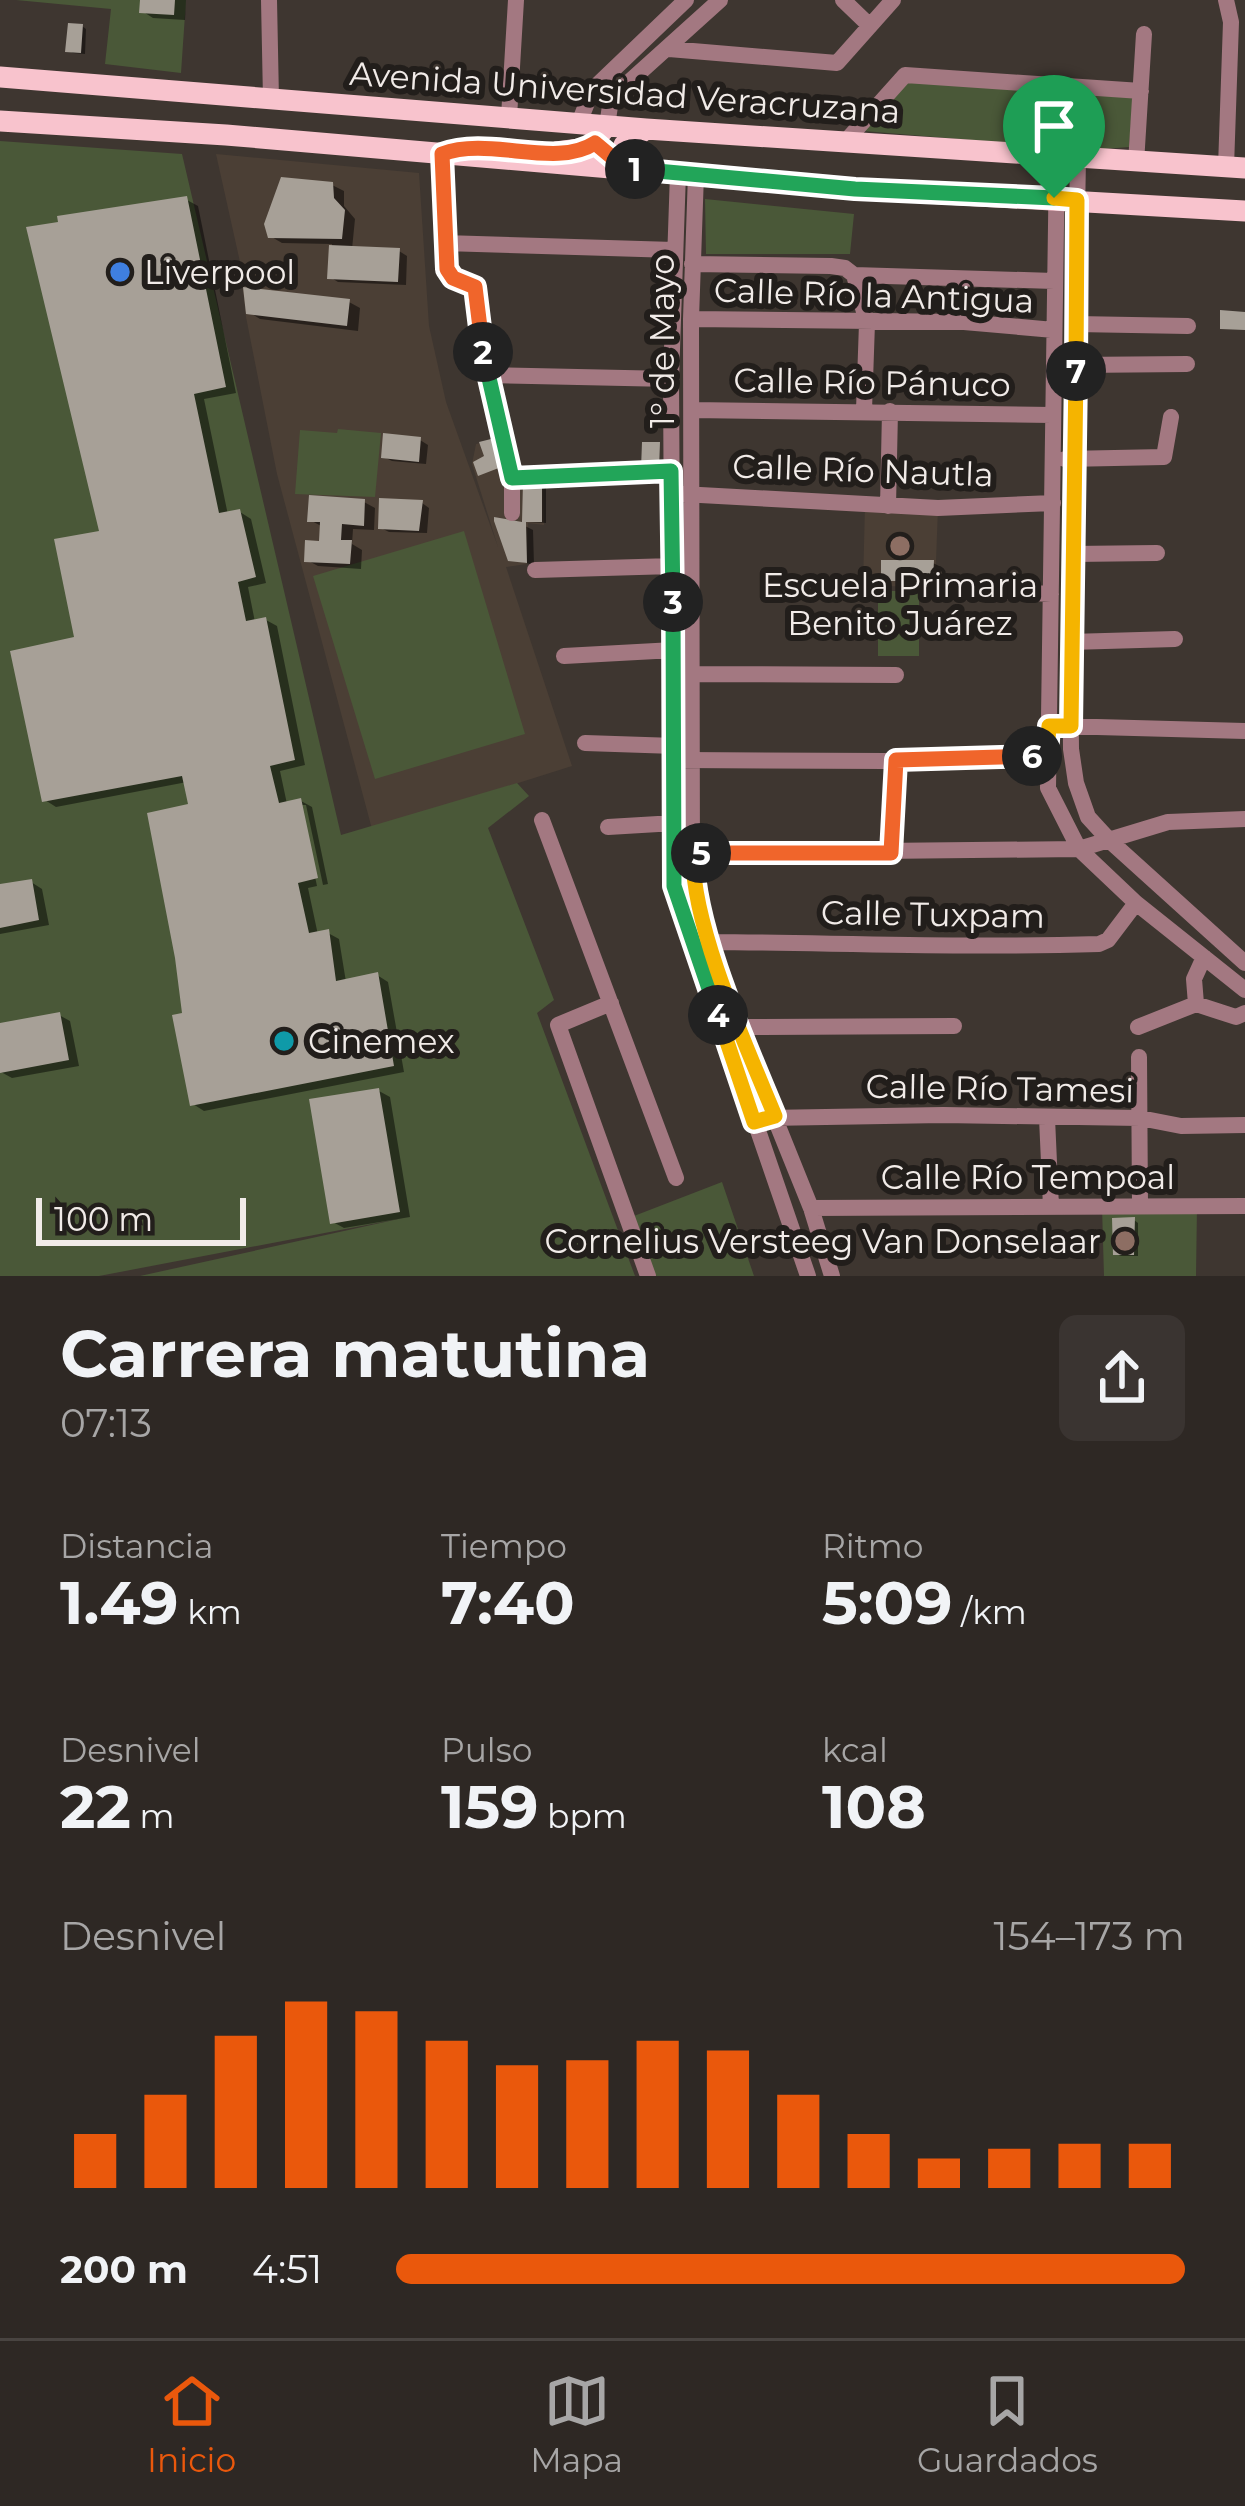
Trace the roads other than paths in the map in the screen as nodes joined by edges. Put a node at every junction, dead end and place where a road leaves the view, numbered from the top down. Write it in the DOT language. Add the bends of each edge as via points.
graph roads {
  1 [pos="269,0"];
  2 [pos="517,0"];
  3 [pos="686,0"];
  4 [pos="720,0"];
  5 [pos="843,0"];
  6 [pos="893,0"];
  7 [pos="1226,0"];
  8 [pos="869,26"];
  9 [pos="1144,34"];
  10 [pos="669,49"];
  11 [pos="0,76"];
  12 [pos="1141,91"];
  13 [pos="271,100"];
  14 [pos="509,117"];
  15 [pos="0,121"];
  16 [pos="579,123"];
  17 [pos="646,129"];
  18 [pos="601,134"];
  19 [pos="845,142"];
  20 [pos="442,154"];
  21 [pos="1068,156"];
  22 [pos="1136,163"];
  23 [pos="624,166"];
  24 [pos="1236,168"];
  25 [pos="687,174"];
  26 [pos="1065,199"];
  27 [pos="1245,211"];
  28 [pos="443,243"];
  29 [pos="674,250"];
  30 [pos="692,264"];
  31 [pos="854,275"];
  32 [pos="1054,281"];
  33 [pos="691,320"];
  34 [pos="867,322"];
  35 [pos="1076,324"];
  36 [pos="1188,326"];
  37 [pos="1054,330"];
  38 [pos="1187,364"];
  39 [pos="1076,365"];
  40 [pos="487,375"];
  41 [pos="671,380"];
  42 [pos="692,410"];
  43 [pos="864,410"];
  44 [pos="890,411"];
  45 [pos="1052,415"];
  46 [pos="1171,417"];
  47 [pos="1052,459"];
  48 [pos="1075,459"];
  49 [pos="671,471"];
  50 [pos="511,481"];
  51 [pos="671,494"];
  52 [pos="692,494"];
  53 [pos="1053,503"];
  54 [pos="888,506"];
  55 [pos="512,514"];
  56 [pos="1157,553"];
  57 [pos="1072,554"];
  58 [pos="673,566"];
  59 [pos="535,571"];
  60 [pos="935,588"];
  61 [pos="1051,594"];
  62 [pos="1175,639"];
  63 [pos="1070,642"];
  64 [pos="674,650"];
  65 [pos="563,656"];
  66 [pos="692,674"];
  67 [pos="896,675"];
  68 [pos="1049,726"];
  69 [pos="1071,726"];
  70 [pos="1245,731"];
  71 [pos="585,743"];
  72 [pos="681,755"];
  73 [pos="1047,755"];
  74 [pos="896,760"];
  75 [pos="1245,819"];
  76 [pos="542,820"];
  77 [pos="675,823"];
  78 [pos="608,827"];
  79 [pos="1110,841"];
  80 [pos="1079,850"];
  81 [pos="684,853"];
  82 [pos="891,853"];
  83 [pos="1136,903"];
  84 [pos="1245,934"];
  85 [pos="711,942"];
  86 [pos="1230,950"];
  87 [pos="1204,957"];
  88 [pos="1245,963"];
  89 [pos="1245,990"];
  90 [pos="611,1003"];
  91 [pos="1196,1004"];
  92 [pos="1245,1013"];
  93 [pos="954,1026"];
  94 [pos="738,1027"];
  95 [pos="1138,1027"];
  96 [pos="1139,1058"];
  97 [pos="775,1116"];
  98 [pos="1047,1118"];
  99 [pos="1140,1118"];
  100 [pos="754,1122"];
  101 [pos="1245,1125"];
  102 [pos="676,1178"];
  103 [pos="1140,1206"];
  104 [pos="1245,1206"];
  105 [pos="1051,1207"];
  106 [pos="811,1208"];
  107 [pos="649,1276"];
  108 [pos="808,1276"];
  109 [pos="832,1276"];
  1 -- 13 [label="street"];
  2 -- 14 [label="street"];
  3 -- 16 [label="street" via="592,91"];
  4 -- 10 [label="street"];
  5 -- 8 [label="street"];
  6 -- 8 [label="street"];
  7 -- 24 [label="street"];
  8 -- 10 [label="street" via="837,63"];
  9 -- 12 [label="street"];
  10 -- 18 [label="street" via="619,92"];
  11 -- 13 [label="main road, Avenida Universidad Veracruzana"];
  12 -- 19 [label="street" via="905,75"];
  12 -- 22 [label="street"];
  13 -- 14 [label="main road, Avenida Universidad Veracruzana"];
  14 -- 16 [label="main road, Avenida Universidad Veracruzana"];
  15 -- 20 [label="main road"];
  16 -- 18 [label="main road, Avenida Universidad Veracruzana"];
  17 -- 18 [label="main road, Avenida Universidad Veracruzana"];
  17 -- 19 [label="main road, Avenida Universidad Veracruzana"];
  17 -- 23 [label="main road" via="624,145"];
  18 -- 20 [label="main road" via="565,153 487,147"];
  18 -- 23 [label="main road"];
  19 -- 21 [label="main road, Avenida Universidad Veracruzana"];
  20 -- 23 [label="main road"];
  20 -- 28 [label="street"];
  21 -- 22 [label="main road, Avenida Universidad Veracruzana"];
  21 -- 26 [label="street"];
  22 -- 24 [label="main road, Avenida Universidad Veracruzana"];
  23 -- 25 [label="main road"];
  25 -- 26 [label="main road"];
  25 -- 29 [label="street, 1° de Mayo"];
  25 -- 30 [label="street, 1° de Mayo"];
  26 -- 27 [label="main road"];
  26 -- 32 [label="street"];
  26 -- 35 [label="street"];
  28 -- 29 [label="street"];
  28 -- 40 [label="street" via="449,274 475,287"];
  29 -- 41 [label="street, 1° de Mayo"];
  30 -- 31 [label="street" via="831,266"];
  30 -- 33 [label="street, 1° de Mayo"];
  31 -- 32 [label="street"];
  31 -- 34 [label="street"];
  32 -- 37 [label="street"];
  33 -- 34 [label="street, Calle Río la Antigua"];
  33 -- 42 [label="street, 1° de Mayo"];
  34 -- 37 [label="street, Calle Río la Antigua"];
  34 -- 43 [label="street"];
  35 -- 36 [label="street"];
  35 -- 39 [label="street"];
  37 -- 45 [label="street"];
  38 -- 39 [label="street"];
  39 -- 48 [label="street"];
  40 -- 41 [label="street"];
  40 -- 50 [label="street"];
  41 -- 49 [label="street, 1° de Mayo"];
  42 -- 43 [label="street, Calle Río Pánuco"];
  42 -- 52 [label="street, 1° de Mayo"];
  43 -- 44 [label="street, Calle Río Pánuco"];
  44 -- 45 [label="street, Calle Río Pánuco"];
  44 -- 54 [label="street"];
  45 -- 47 [label="street"];
  46 -- 48 [label="street" via="1164,457"];
  47 -- 48 [label="street"];
  47 -- 53 [label="street"];
  48 -- 57 [label="street"];
  49 -- 50 [label="street"];
  49 -- 51 [label="street, 1° de Mayo"];
  50 -- 55 [label="street"];
  51 -- 52 [label="street, Calle Río Nautla"];
  51 -- 58 [label="street, 1° de Mayo"];
  52 -- 54 [label="street, Calle Río Nautla"];
  52 -- 66 [label="street, 1° de Mayo"];
  53 -- 54 [label="street, Calle Río Nautla"];
  53 -- 61 [label="street"];
  56 -- 57 [label="street"];
  57 -- 63 [label="street"];
  58 -- 59 [label="street"];
  58 -- 64 [label="street, 1° de Mayo"];
  60 -- 61 [label="street"];
  61 -- 68 [label="street"];
  62 -- 63 [label="street"];
  63 -- 69 [label="street"];
  64 -- 65 [label="street"];
  64 -- 72 [label="street, 1° de Mayo"];
  66 -- 67 [label="street"];
  66 -- 72 [label="street, 1° de Mayo"];
  68 -- 69 [label="street"];
  68 -- 73 [label="street"];
  69 -- 70 [label="street"];
  69 -- 79 [label="street" via="1076,783 1088,817"];
  71 -- 72 [label="street"];
  72 -- 74 [label="street"];
  72 -- 77 [label="street, 1° de Mayo"];
  72 -- 81 [label="street, 1° de Mayo"];
  73 -- 74 [label="street"];
  73 -- 80 [label="street" via="1048,788"];
  74 -- 82 [label="street"];
  75 -- 79 [label="street" via="1168,822"];
  76 -- 90 [label="street"];
  77 -- 78 [label="street"];
  77 -- 81 [label="street, 1° de Mayo"];
  79 -- 80 [label="street"];
  79 -- 86 [label="street"];
  80 -- 82 [label="street"];
  80 -- 83 [label="street"];
  81 -- 82 [label="street"];
  81 -- 85 [label="street, 1° de Mayo"];
  81 -- 100 [label="street, 1° de Mayo" via="674,886"];
  83 -- 85 [label="street, Calle Tuxpam" via="1099,944"];
  83 -- 87 [label="street"];
  84 -- 86 [label="street"];
  85 -- 94 [label="street, 1° de Mayo"];
  86 -- 88 [label="street"];
  87 -- 89 [label="street"];
  87 -- 91 [label="street"];
  90 -- 102 [label="street"];
  90 -- 107 [label="street" via="558,1024"];
  91 -- 92 [label="street"];
  91 -- 95 [label="street"];
  93 -- 94 [label="street"];
  94 -- 97 [label="street, 1° de Mayo"];
  96 -- 99 [label="street"];
  97 -- 98 [label="street, Calle Río Tamesi"];
  97 -- 100 [label="street, Calle Río Tamesi"];
  97 -- 106 [label="street, 1° de Mayo"];
  98 -- 99 [label="street, Calle Río Tamesi"];
  98 -- 105 [label="street"];
  99 -- 101 [label="street, Calle Río Tamesi"];
  99 -- 103 [label="street"];
  100 -- 108 [label="street, 1° de Mayo"];
  103 -- 104 [label="street, Calle Río Tempoal"];
  103 -- 105 [label="street, Calle Río Tempoal"];
  105 -- 106 [label="street, Calle Río Tempoal"];
  106 -- 109 [label="street, 1° de Mayo"];
}
